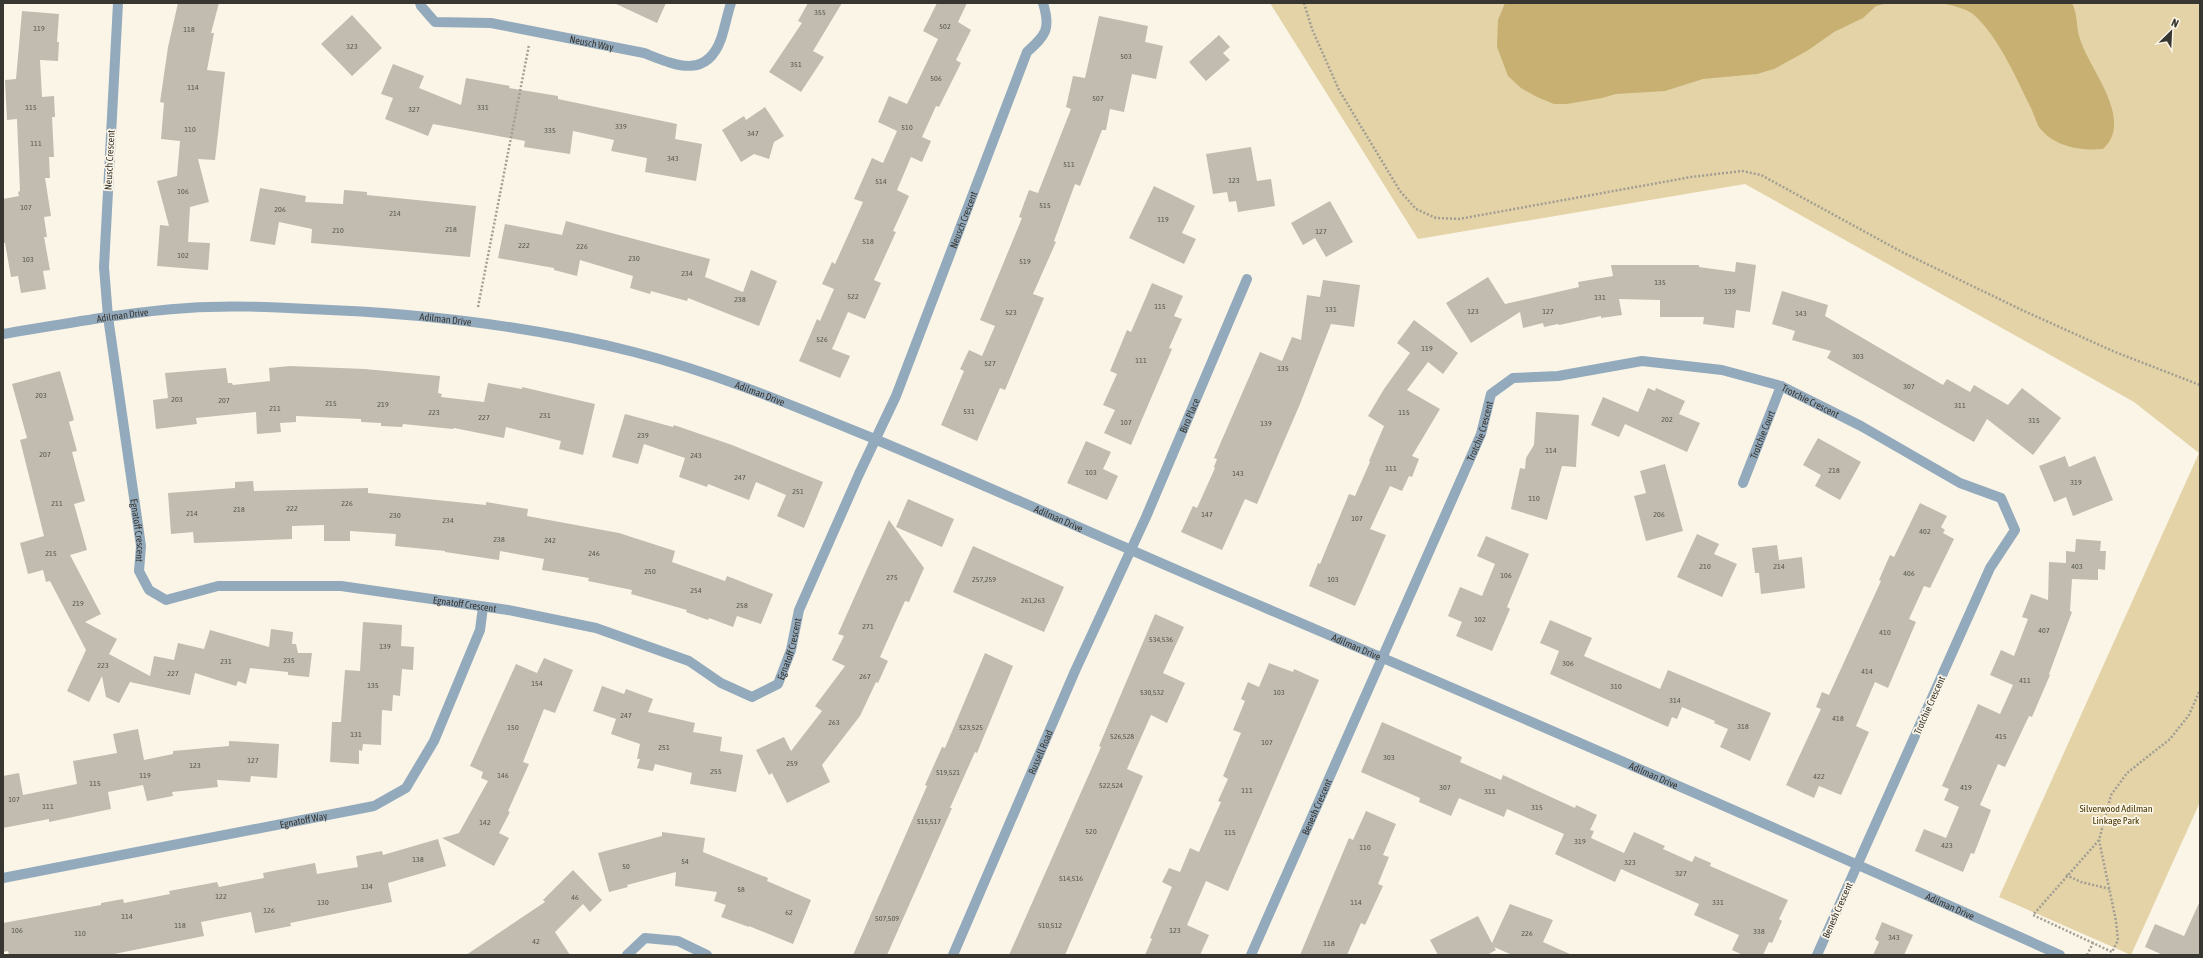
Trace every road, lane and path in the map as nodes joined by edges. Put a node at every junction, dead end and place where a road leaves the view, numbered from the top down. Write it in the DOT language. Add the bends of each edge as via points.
graph roads {
  1 [pos="118,3"];
  2 [pos="420,3"];
  3 [pos="731,3"];
  4 [pos="1043,3"];
  5 [pos="1304,3"];
  6 [pos="528,50"];
  7 [pos="1247,279"];
  8 [pos="480,299"];
  9 [pos="108,317"];
  10 [pos="3,334"];
  11 [pos="2200,385"];
  12 [pos="1781,386"];
  13 [pos="875,439"];
  14 [pos="1743,483"];
  15 [pos="1131,551"];
  16 [pos="483,607"];
  17 [pos="1381,657"];
  18 [pos="2200,690"];
  19 [pos="2099,840"];
  20 [pos="1858,865"];
  21 [pos="2066,875"];
  22 [pos="3,878"];
  23 [pos="2110,889"];
  24 [pos="2093,943"];
  25 [pos="627,955"];
  26 [pos="707,955"];
  27 [pos="952,955"];
  28 [pos="1251,955"];
  29 [pos="1817,955"];
  30 [pos="2060,955"];
  31 [pos="2087,955"];
  1 -- 9 [label="street, Neusch Crescent" via="104,267"];
  2 -- 3 [label="street, Neusch Way" via="435,22 491,23 644,53 667,62 692,67 711,58 721,39"];
  4 -- 13 [label="street, Neusch Crescent" via="1048,18 1043,38 1027,52 896,396"];
  5 -- 11 [label="path" via="1312,29 1339,90 1382,163 1400,191 1416,209 1436,218 1459,219 1691,177 1742,171 1761,175 1902,252 2024,312 2115,352"];
  6 -- 8 [label="path"];
  7 -- 15 [label="street, Biro Place"];
  9 -- 10 [label="street, Adilman Drive"];
  9 -- 13 [label="street, Adilman Drive" via="188,308 272,307 409,314 530,330 634,352 682,366 730,382"];
  9 -- 16 [label="street, Egnatoff Crescent" via="141,546 139,571 149,590 166,600 218,586 341,586"];
  12 -- 14 [label="street, Trotchie Court"];
  12 -- 17 [label="street, Trotchie Crescent" via="1722,370 1642,361 1558,376 1513,378 1491,394 1480,434"];
  12 -- 20 [label="street, Trotchie Crescent" via="1861,426 1960,483 2001,498 2015,530 1990,568"];
  13 -- 15 [label="street, Adilman Drive"];
  13 -- 16 [label="street, Egnatoff Crescent" via="799,610 791,650 778,684 752,697 721,683 689,661 596,628"];
  15 -- 17 [label="street, Adilman Drive"];
  15 -- 27 [label="street, Russell Road" via="1075,671"];
  16 -- 22 [label="street, Egnatoff Way" via="480,630 434,741 406,788 374,806"];
  17 -- 20 [label="street, Adilman Drive"];
  17 -- 28 [label="street, Benesh Crescent"];
  18 -- 19 [label="path" via="2189,715 2170,738 2127,773 2111,795"];
  19 -- 21 [label="path"];
  19 -- 23 [label="path"];
  20 -- 29 [label="street, Benesh Crescent"];
  20 -- 30 [label="street, Adilman Drive"];
  21 -- 23 [label="path" via="2081,882"];
  21 -- 24 [label="path" via="2033,915"];
  23 -- 24 [label="path" via="2118,940 2112,952"];
  24 -- 31 [label="path"];
  25 -- 26 [label="street" via="645,938 678,941"];
}
